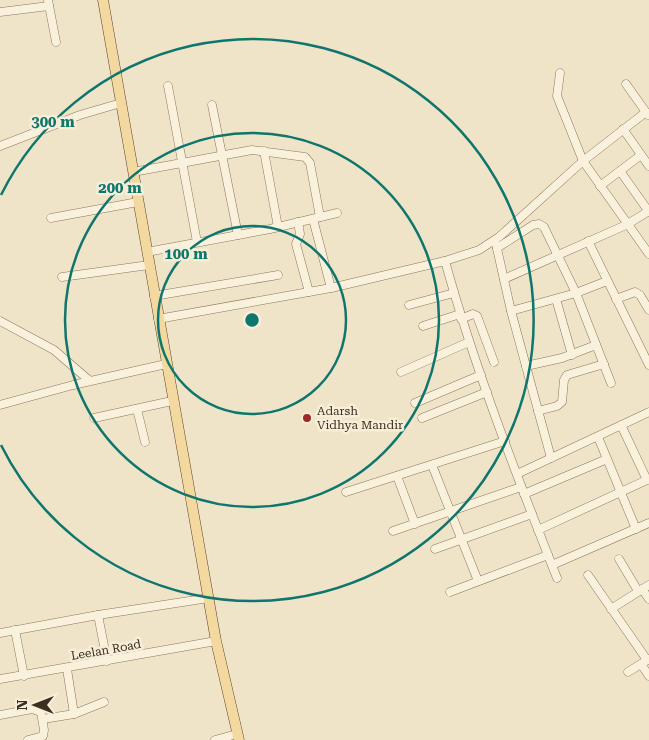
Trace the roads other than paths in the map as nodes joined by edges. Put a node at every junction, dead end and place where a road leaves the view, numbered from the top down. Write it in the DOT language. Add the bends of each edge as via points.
graph roads {
  1 [pos="103,0"];
  2 [pos="49,3"];
  3 [pos="0,12"];
  4 [pos="56,42"];
  5 [pos="560,73"];
  6 [pos="626,84"];
  7 [pos="168,86"];
  8 [pos="121,103"];
  9 [pos="212,105"];
  10 [pos="648,114"];
  11 [pos="623,130"];
  12 [pos="0,146"];
  13 [pos="264,151"];
  14 [pos="641,155"];
  15 [pos="223,156"];
  16 [pos="583,161"];
  17 [pos="182,163"];
  18 [pos="649,166"];
  19 [pos="620,171"];
  20 [pos="133,172"];
  21 [pos="600,186"];
  22 [pos="138,202"];
  23 [pos="649,212"];
  24 [pos="337,213"];
  25 [pos="51,218"];
  26 [pos="316,218"];
  27 [pos="298,222"];
  28 [pos="626,225"];
  29 [pos="278,227"];
  30 [pos="238,235"];
  31 [pos="197,242"];
  32 [pos="588,242"];
  33 [pos="496,244"];
  34 [pos="147,252"];
  35 [pos="559,254"];
  36 [pos="649,254"];
  37 [pos="445,261"];
  38 [pos="149,264"];
  39 [pos="278,275"];
  40 [pos="62,277"];
  41 [pos="504,279"];
  42 [pos="607,281"];
  43 [pos="331,288"];
  44 [pos="309,292"];
  45 [pos="454,293"];
  46 [pos="576,293"];
  47 [pos="154,296"];
  48 [pos="556,299"];
  49 [pos="616,300"];
  50 [pos="409,306"];
  51 [pos="649,310"];
  52 [pos="511,311"];
  53 [pos="461,316"];
  54 [pos="158,319"];
  55 [pos="0,321"];
  56 [pos="423,326"];
  57 [pos="470,342"];
  58 [pos="596,345"];
  59 [pos="572,355"];
  60 [pos="494,362"];
  61 [pos="166,364"];
  62 [pos="604,364"];
  63 [pos="649,365"];
  64 [pos="526,366"];
  65 [pos="401,372"];
  66 [pos="481,375"];
  67 [pos="90,381"];
  68 [pos="611,383"];
  69 [pos="487,392"];
  70 [pos="172,401"];
  71 [pos="415,403"];
  72 [pos="0,405"];
  73 [pos="138,409"];
  74 [pos="538,411"];
  75 [pos="649,412"];
  76 [pos="94,418"];
  77 [pos="422,418"];
  78 [pos="621,425"];
  79 [pos="598,437"];
  80 [pos="505,441"];
  81 [pos="145,442"];
  82 [pos="551,458"];
  83 [pos="607,459"];
  84 [pos="432,465"];
  85 [pos="517,474"];
  86 [pos="397,476"];
  87 [pos="648,479"];
  88 [pos="523,491"];
  89 [pos="346,492"];
  90 [pos="620,492"];
  91 [pos="451,511"];
  92 [pos="532,514"];
  93 [pos="649,523"];
  94 [pos="415,524"];
  95 [pos="636,529"];
  96 [pos="538,530"];
  97 [pos="393,531"];
  98 [pos="462,539"];
  99 [pos="435,549"];
  100 [pos="548,556"];
  101 [pos="619,559"];
  102 [pos="552,565"];
  103 [pos="588,575"];
  104 [pos="557,578"];
  105 [pos="478,581"];
  106 [pos="649,585"];
  107 [pos="640,590"];
  108 [pos="450,592"];
  109 [pos="208,598"];
  110 [pos="649,599"];
  111 [pos="611,609"];
  112 [pos="98,615"];
  113 [pos="15,630"];
  114 [pos="0,633"];
  115 [pos="216,641"];
  116 [pos="107,661"];
  117 [pos="646,661"];
  118 [pos="67,669"];
  119 [pos="628,672"];
  120 [pos="24,676"];
  121 [pos="649,676"];
  122 [pos="0,679"];
  123 [pos="104,702"];
  124 [pos="74,714"];
  125 [pos="0,715"];
  126 [pos="43,719"];
  127 [pos="238,737"];
  128 [pos="28,740"];
  129 [pos="215,740"];
  1 -- 8 [label="main road"];
  2 -- 3 [label="street"];
  2 -- 4 [label="street"];
  5 -- 16 [label="street" via="556,96"];
  6 -- 10 [label="street"];
  7 -- 17 [label="street"];
  8 -- 12 [label="street"];
  8 -- 20 [label="main road"];
  9 -- 15 [label="street"];
  10 -- 11 [label="street"];
  11 -- 14 [label="street"];
  11 -- 16 [label="street"];
  13 -- 15 [label="street"];
  13 -- 26 [label="street" via="308,159"];
  13 -- 29 [label="street"];
  14 -- 18 [label="street"];
  14 -- 19 [label="street"];
  15 -- 17 [label="street"];
  15 -- 30 [label="street"];
  16 -- 21 [label="street"];
  16 -- 33 [label="street"];
  17 -- 20 [label="street"];
  17 -- 31 [label="street"];
  19 -- 21 [label="street"];
  19 -- 23 [label="street"];
  20 -- 22 [label="main road"];
  21 -- 28 [label="street"];
  22 -- 25 [label="street"];
  22 -- 34 [label="main road"];
  23 -- 28 [label="street"];
  24 -- 26 [label="street"];
  26 -- 27 [label="street"];
  26 -- 43 [label="street"];
  27 -- 29 [label="street"];
  27 -- 44 [label="street" via="300,234 296,244"];
  28 -- 32 [label="street"];
  28 -- 36 [label="street"];
  29 -- 30 [label="street"];
  30 -- 31 [label="street"];
  31 -- 34 [label="street"];
  32 -- 35 [label="street"];
  32 -- 42 [label="street"];
  33 -- 35 [label="street" via="539,224 544,226"];
  33 -- 37 [label="street"];
  33 -- 41 [label="street"];
  34 -- 38 [label="main road"];
  35 -- 41 [label="street"];
  35 -- 46 [label="street"];
  37 -- 43 [label="street"];
  37 -- 45 [label="street"];
  38 -- 40 [label="street"];
  38 -- 47 [label="main road"];
  39 -- 47 [label="street"];
  41 -- 52 [label="street"];
  42 -- 46 [label="street"];
  42 -- 49 [label="street"];
  43 -- 44 [label="street"];
  44 -- 54 [label="street"];
  45 -- 50 [label="street"];
  45 -- 53 [label="street"];
  46 -- 48 [label="street"];
  46 -- 58 [label="street"];
  47 -- 54 [label="main road"];
  48 -- 52 [label="street"];
  48 -- 59 [label="street"];
  49 -- 51 [label="street" via="635,292"];
  49 -- 63 [label="street"];
  52 -- 64 [label="street"];
  53 -- 56 [label="street"];
  53 -- 57 [label="street"];
  53 -- 60 [label="street" via="477,316"];
  54 -- 61 [label="main road"];
  55 -- 67 [label="street" via="54,350"];
  57 -- 65 [label="street"];
  57 -- 66 [label="street"];
  58 -- 59 [label="street"];
  58 -- 62 [label="street"];
  59 -- 64 [label="street"];
  61 -- 67 [label="street"];
  61 -- 70 [label="main road"];
  62 -- 68 [label="street"];
  62 -- 74 [label="street" via="566,375 562,402"];
  64 -- 74 [label="street"];
  66 -- 69 [label="street"];
  66 -- 71 [label="street"];
  67 -- 72 [label="street"];
  69 -- 77 [label="street"];
  69 -- 80 [label="street"];
  70 -- 73 [label="street"];
  70 -- 109 [label="main road"];
  73 -- 76 [label="street"];
  73 -- 81 [label="street"];
  74 -- 82 [label="street"];
  75 -- 78 [label="street"];
  78 -- 79 [label="street"];
  78 -- 87 [label="street"];
  79 -- 82 [label="street"];
  79 -- 83 [label="street"];
  80 -- 84 [label="street"];
  80 -- 85 [label="street"];
  82 -- 85 [label="street"];
  83 -- 88 [label="street"];
  83 -- 90 [label="street"];
  84 -- 86 [label="street"];
  84 -- 91 [label="street"];
  85 -- 88 [label="street"];
  86 -- 89 [label="street"];
  86 -- 94 [label="street"];
  87 -- 90 [label="street"];
  88 -- 91 [label="street"];
  88 -- 92 [label="street"];
  90 -- 95 [label="street"];
  90 -- 96 [label="street"];
  91 -- 94 [label="street"];
  91 -- 98 [label="street"];
  92 -- 96 [label="street"];
  92 -- 98 [label="street"];
  93 -- 95 [label="street"];
  94 -- 97 [label="street"];
  95 -- 102 [label="street"];
  96 -- 100 [label="street"];
  98 -- 99 [label="street"];
  98 -- 105 [label="street"];
  100 -- 102 [label="street"];
  100 -- 105 [label="street"];
  101 -- 107 [label="street"];
  102 -- 104 [label="street"];
  103 -- 111 [label="street"];
  105 -- 108 [label="street"];
  106 -- 107 [label="street"];
  107 -- 110 [label="street"];
  107 -- 111 [label="street"];
  109 -- 112 [label="street"];
  109 -- 115 [label="main road"];
  111 -- 117 [label="street"];
  112 -- 113 [label="street"];
  112 -- 116 [label="street"];
  113 -- 114 [label="street"];
  113 -- 120 [label="street"];
  115 -- 116 [label="street, Leelan Road"];
  115 -- 127 [label="main road"];
  116 -- 118 [label="street, Leelan Road"];
  117 -- 119 [label="street"];
  117 -- 121 [label="street"];
  118 -- 120 [label="street, Leelan Road"];
  118 -- 124 [label="street"];
  120 -- 122 [label="street, Leelan Road"];
  123 -- 124 [label="street"];
  124 -- 126 [label="street"];
  125 -- 126 [label="street" via="36,710 41,712"];
  126 -- 128 [label="street" via="43,736"];
  127 -- 129 [label="street"];
}
